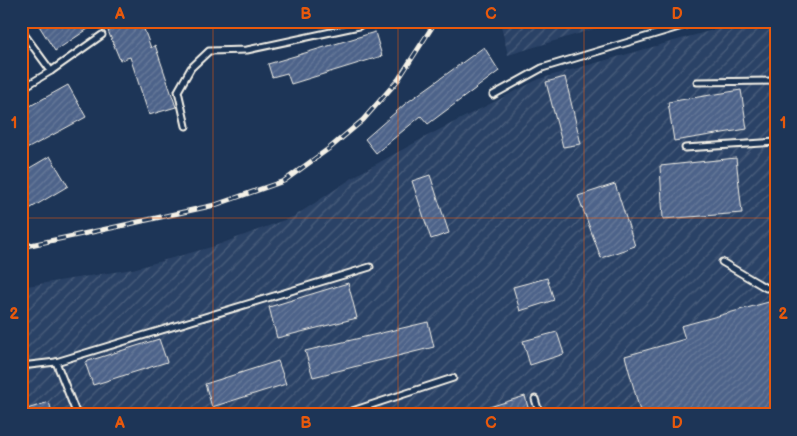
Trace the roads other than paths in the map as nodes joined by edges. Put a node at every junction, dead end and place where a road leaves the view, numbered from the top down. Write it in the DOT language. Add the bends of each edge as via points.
graph roads {
  1 [pos="366,21"];
  2 [pos="699,21"];
  3 [pos="21,30"];
  4 [pos="102,35"];
  5 [pos="51,71"];
  6 [pos="776,81"];
  7 [pos="697,82"];
  8 [pos="21,89"];
  9 [pos="493,96"];
  10 [pos="186,126"];
  11 [pos="776,142"];
  12 [pos="685,148"];
  13 [pos="722,262"];
  14 [pos="370,267"];
  15 [pos="776,286"];
  16 [pos="56,362"];
  17 [pos="21,366"];
  18 [pos="453,378"];
  19 [pos="535,399"];
  20 [pos="77,415"];
  21 [pos="340,415"];
  22 [pos="540,415"];
  1 -- 10 [label="lane" via="359,26 247,50 208,51 191,68 178,91"];
  2 -- 9 [label="lane" via="542,68"];
  3 -- 5 [label="lane"];
  4 -- 5 [label="lane"];
  5 -- 8 [label="lane"];
  6 -- 7 [label="lane"];
  11 -- 12 [label="lane"];
  13 -- 15 [label="lane" via="766,288"];
  14 -- 16 [label="lane"];
  16 -- 17 [label="lane"];
  16 -- 20 [label="lane"];
  18 -- 21 [label="lane"];
  19 -- 22 [label="lane"];
}
